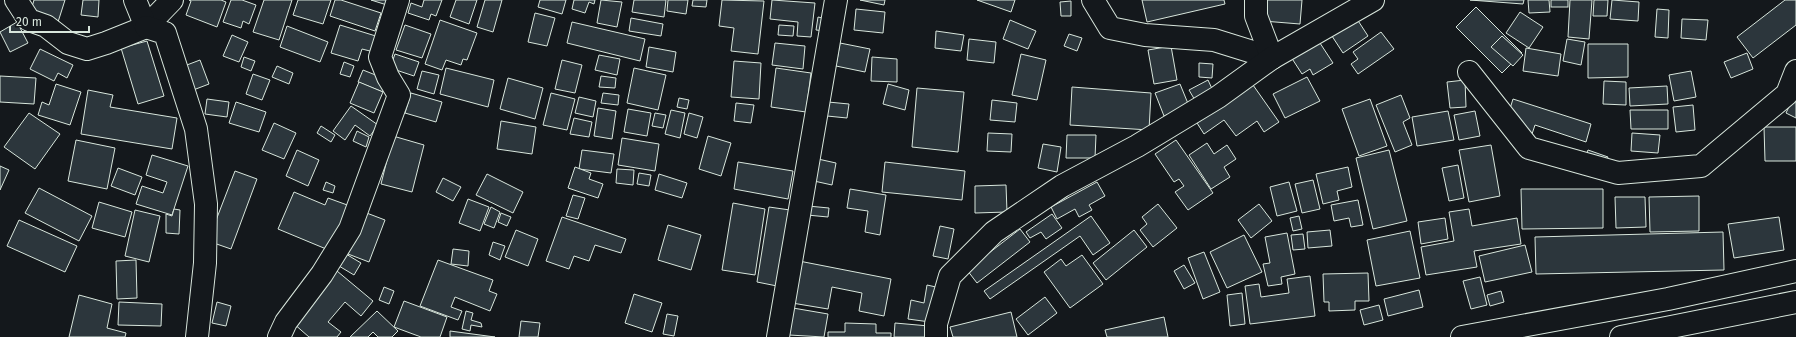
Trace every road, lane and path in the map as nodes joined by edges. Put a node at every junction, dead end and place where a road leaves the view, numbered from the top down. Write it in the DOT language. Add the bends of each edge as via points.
graph roads {
  1 [pos="16,0"];
  2 [pos="135,0"];
  3 [pos="172,0"];
  4 [pos="398,0"];
  5 [pos="836,0"];
  6 [pos="1093,0"];
  7 [pos="1256,0"];
  8 [pos="1373,0"];
  9 [pos="146,28"];
  10 [pos="1272,58"];
  11 [pos="1796,71"];
  12 [pos="1469,72"];
  13 [pos="1796,271"];
  14 [pos="1796,302"];
  15 [pos="197,337"];
  16 [pos="279,337"];
  17 [pos="778,337"];
  18 [pos="936,337"];
  19 [pos="1462,337"];
  20 [pos="1621,337"];
  1 -- 9 [label="street" via="29,20 46,26 68,43 87,49"];
  2 -- 9 [label="street"];
  3 -- 9 [label="street"];
  4 -- 16 [label="street" via="380,56 388,77 399,95 350,229 322,274 286,322"];
  5 -- 17 [label="street"];
  6 -- 10 [label="street" via="1110,28 1214,40"];
  7 -- 10 [label="street" via="1256,16"];
  8 -- 10 [label="street"];
  9 -- 15 [label="street" via="165,33 196,129 206,204 206,263"];
  10 -- 18 [label="street" via="1218,97 1137,146 1062,186 994,232 950,276 936,324"];
  11 -- 12 [label="street" via="1787,94 1701,166 1618,173 1529,148"];
  13 -- 19 [label="street" via="1668,299"];
  14 -- 20 [label="street"];
}
